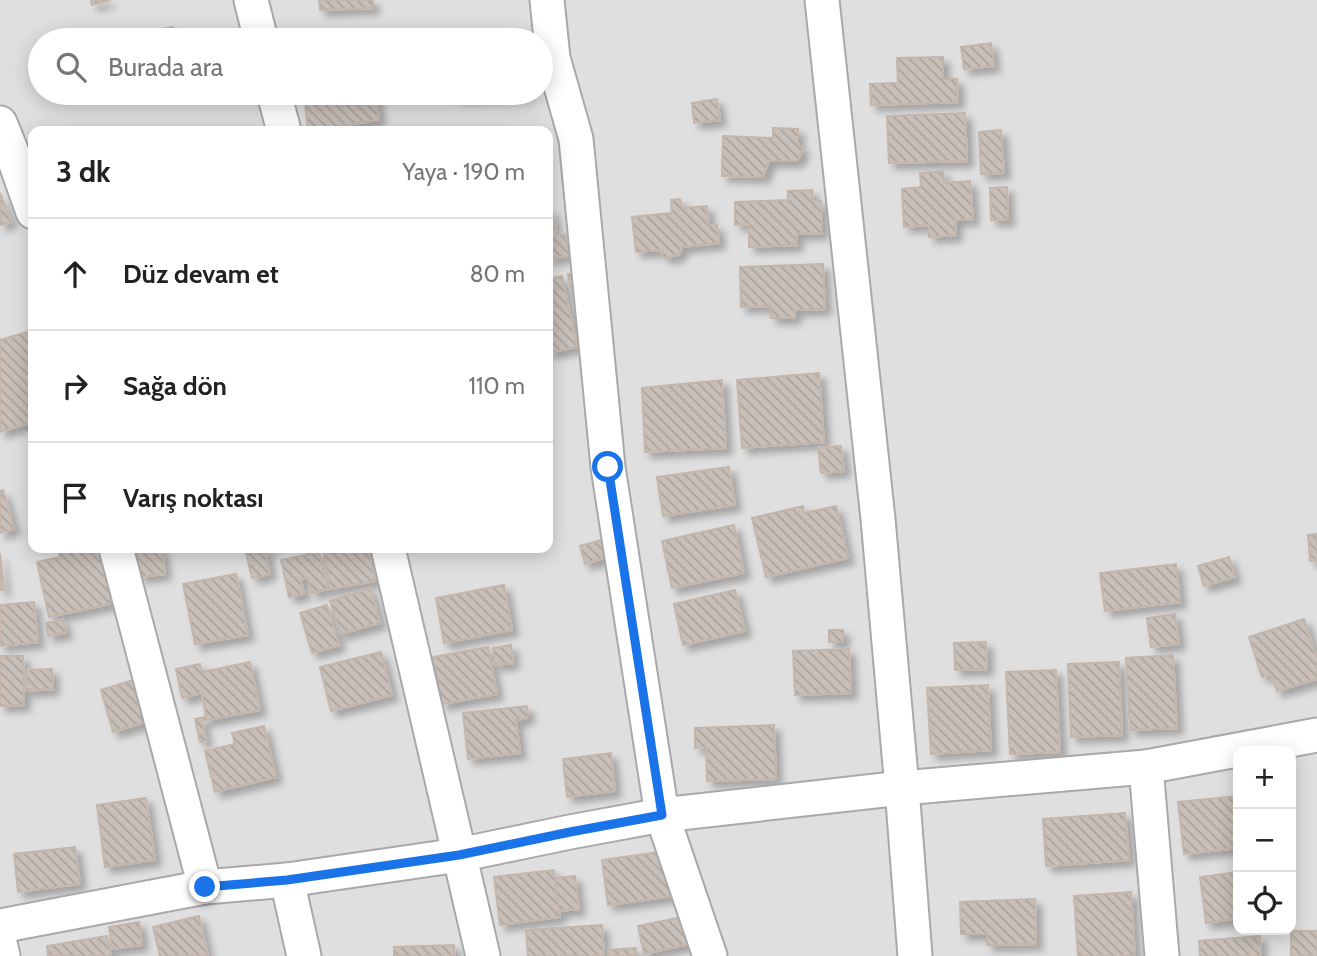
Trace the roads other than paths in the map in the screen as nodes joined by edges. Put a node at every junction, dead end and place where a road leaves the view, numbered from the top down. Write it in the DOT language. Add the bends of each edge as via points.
graph roads {
  1 [pos="251,0"];
  2 [pos="547,0"];
  3 [pos="822,0"];
  4 [pos="258,28"];
  5 [pos="550,28"];
  6 [pos="553,58"];
  7 [pos="277,105"];
  8 [pos="283,126"];
  9 [pos="4,143"];
  10 [pos="28,200"];
  11 [pos="117,553"];
  12 [pos="389,553"];
  13 [pos="1317,735"];
  14 [pos="1146,767"];
  15 [pos="902,788"];
  16 [pos="662,815"];
  17 [pos="459,855"];
  18 [pos="287,880"];
  19 [pos="205,887"];
  20 [pos="0,926"];
  21 [pos="0,943"];
  22 [pos="3,956"];
  23 [pos="304,956"];
  24 [pos="483,956"];
  25 [pos="710,956"];
  26 [pos="915,956"];
  27 [pos="1162,956"];
  1 -- 4 [label="street"];
  2 -- 5 [label="street"];
  3 -- 15 [label="street"];
  6 -- 16 [label="street" via="576,139 608,467"];
  7 -- 8 [label="street"];
  9 -- 10 [label="street"];
  11 -- 19 [label="street"];
  12 -- 17 [label="street"];
  13 -- 14 [label="street"];
  14 -- 15 [label="street"];
  14 -- 27 [label="street"];
  15 -- 16 [label="street"];
  15 -- 26 [label="street"];
  16 -- 17 [label="street"];
  16 -- 25 [label="street"];
  17 -- 18 [label="street"];
  17 -- 24 [label="street"];
  18 -- 19 [label="street"];
  18 -- 23 [label="street"];
  19 -- 20 [label="street"];
  21 -- 22 [label="street"];
}
